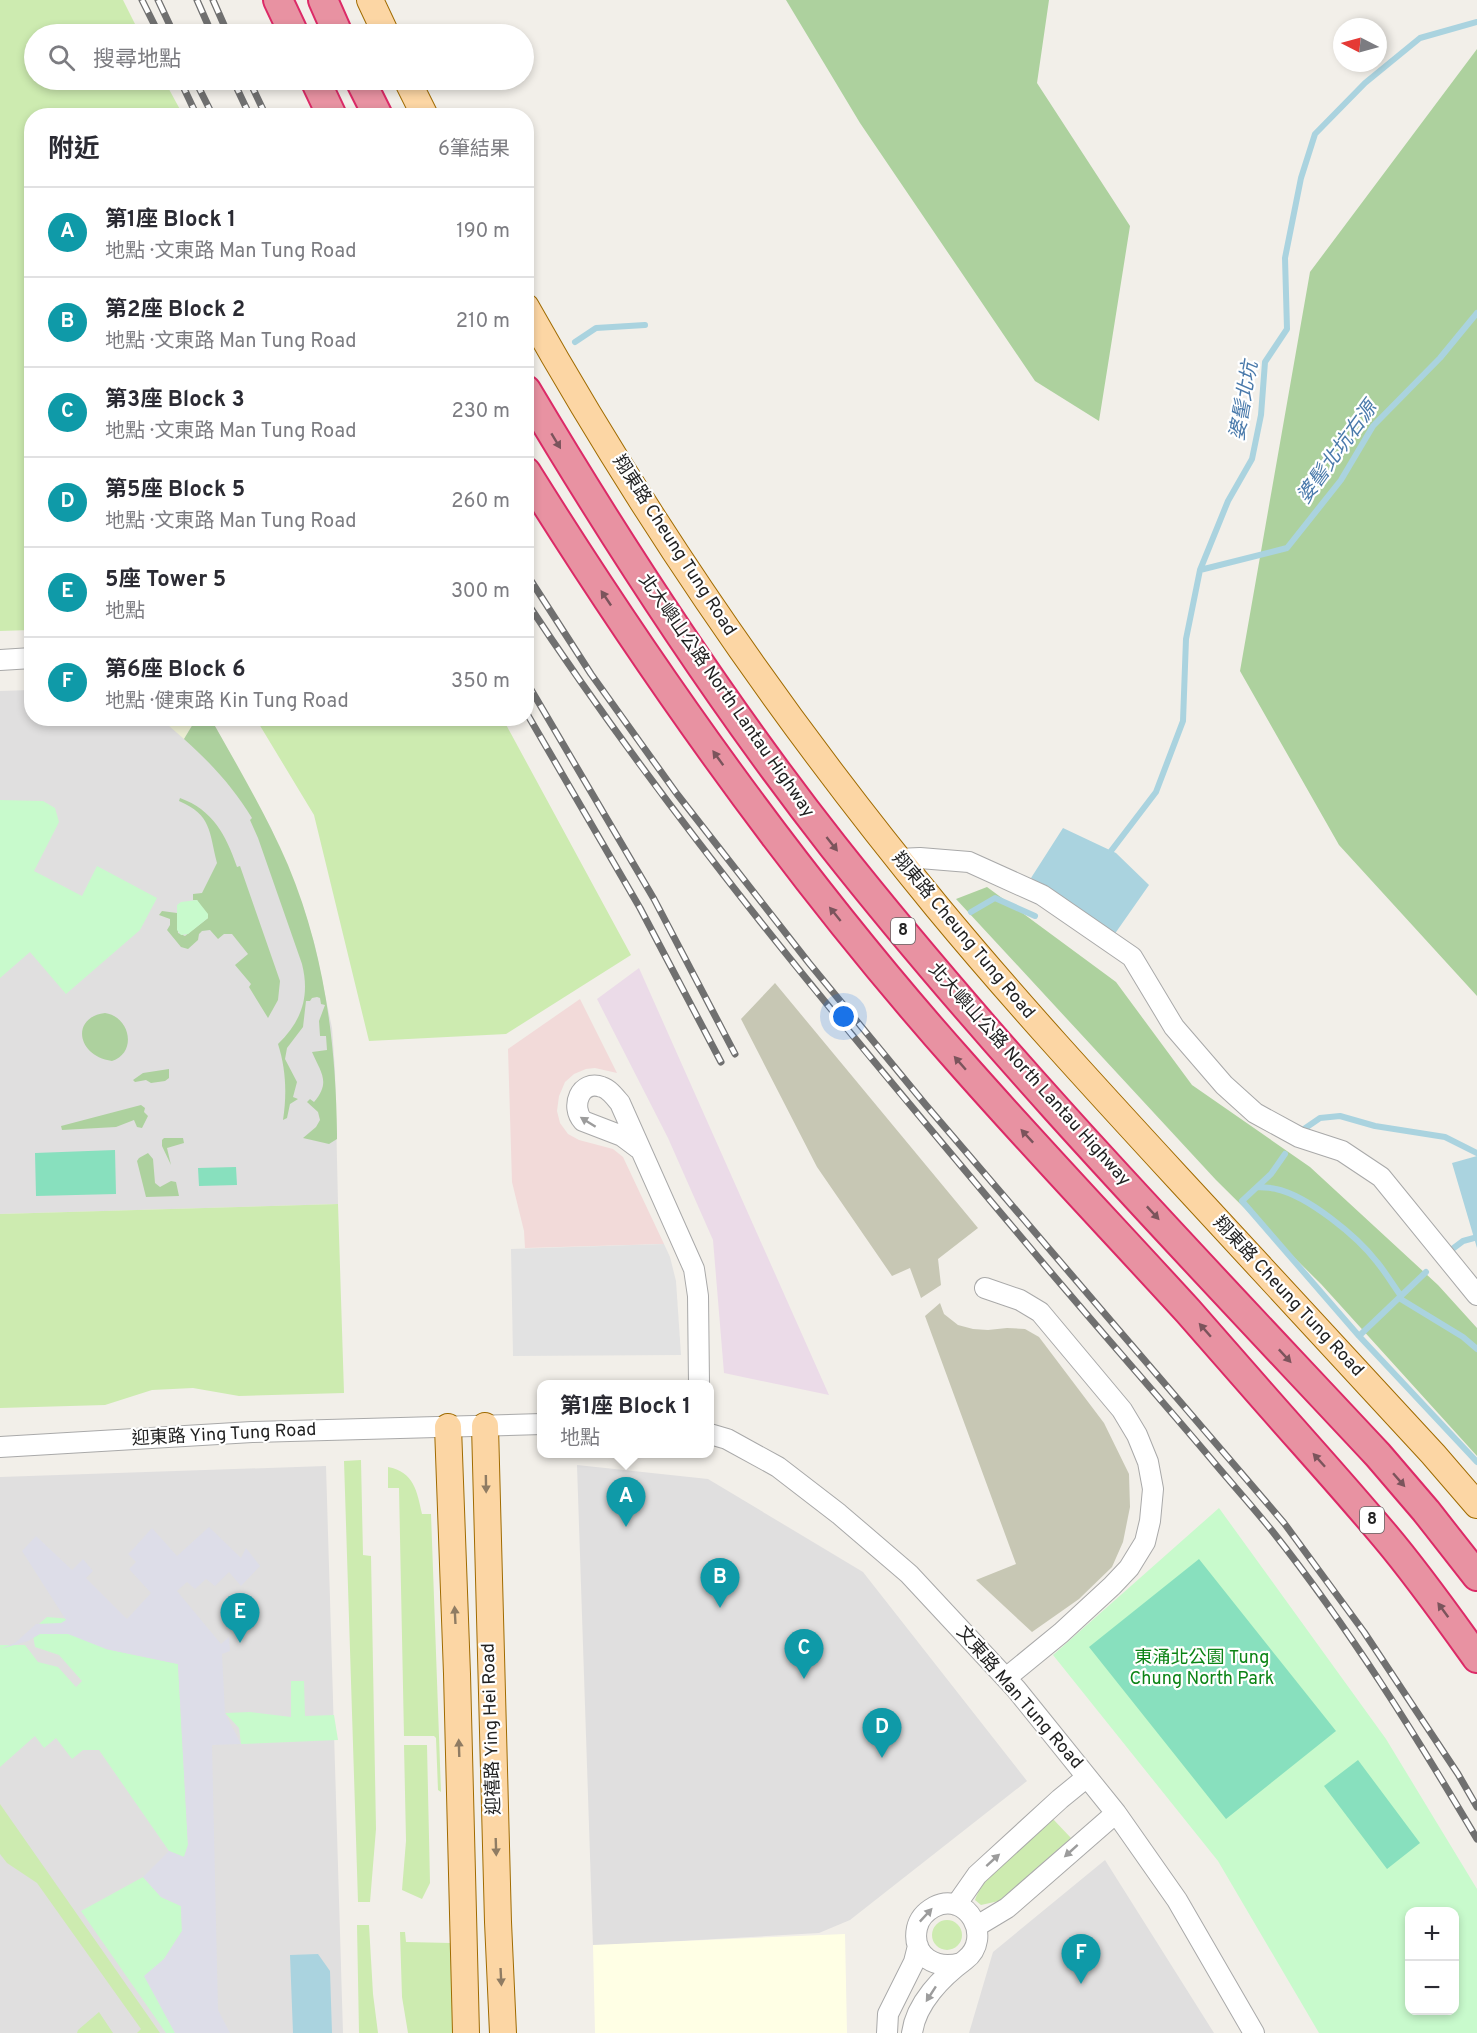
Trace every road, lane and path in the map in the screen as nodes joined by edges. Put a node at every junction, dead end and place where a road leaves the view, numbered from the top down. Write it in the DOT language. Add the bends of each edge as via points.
graph roads {
  1 [pos="278,0"];
  2 [pos="323,0"];
  3 [pos="370,0"];
  4 [pos="289,24"];
  5 [pos="334,24"];
  6 [pos="381,24"];
  7 [pos="320,90"];
  8 [pos="365,90"];
  9 [pos="412,90"];
  10 [pos="328,108"];
  11 [pos="374,108"];
  12 [pos="421,108"];
  13 [pos="534,320"];
  14 [pos="534,403"];
  15 [pos="534,485"];
  16 [pos="24,658"];
  17 [pos="0,660"];
  18 [pos="898,859"];
  19 [pos="639,1148"];
  20 [pos="985,1288"];
  21 [pos="1477,1295"];
  22 [pos="699,1380"];
  23 [pos="537,1424"];
  24 [pos="448,1426"];
  25 [pos="485,1426"];
  26 [pos="714,1435"];
  27 [pos="0,1447"];
  28 [pos="1477,1505"];
  29 [pos="1477,1576"];
  30 [pos="1477,1658"];
  31 [pos="1006,1678"];
  32 [pos="1087,1777"];
  33 [pos="1116,1813"];
  34 [pos="956,1905"];
  35 [pos="977,1926"];
  36 [pos="918,1946"];
  37 [pos="961,1963"];
  38 [pos="466,2033"];
  39 [pos="503,2033"];
  40 [pos="887,2033"];
  41 [pos="912,2033"];
  42 [pos="1254,2033"];
  1 -- 4 [label="highway"];
  2 -- 5 [label="highway"];
  3 -- 6 [label="main road"];
  7 -- 10 [label="highway"];
  8 -- 11 [label="highway"];
  9 -- 12 [label="main road"];
  13 -- 18 [label="main road, 翔東路 Cheung Tung Road" via="621,467 721,620"];
  14 -- 29 [label="highway, 北大嶼山公路 North Lantau Highway / 8, one-way" via="681,637 833,846 1026,1077 1378,1455"];
  30 -- 15 [label="highway, 8, one-way" via="1388,1539 1338,1480 960,1063 819,894 662,681"];
  16 -- 17 [label="street"];
  18 -- 21 [label="street" via="969,862 1042,895 1132,957 1174,1027 1224,1085 1255,1113 1299,1137 1342,1152 1381,1177"];
  18 -- 28 [label="main road, 翔東路 Cheung Tung Road" via="1058,1048"];
  19 -- 22 [label="street" via="694,1269"];
  20 -- 31 [label="street" via="1040,1312 1092,1374 1137,1435 1153,1489 1144,1542 1129,1568 1061,1633"];
  23 -- 25 [label="street"];
  24 -- 25 [label="street"];
  24 -- 27 [label="street, 迎東路 Ying Tung Road" via="252,1432"];
  38 -- 24 [label="main road, 迎禧路 Ying Hei Road, one-way"];
  25 -- 39 [label="main road, 迎禧路 Ying Hei Road, one-way"];
  26 -- 31 [label="street, 文東路 Man Tung Road" via="778,1467 839,1515 909,1574"];
  31 -- 32 [label="street, 文東路 Man Tung Road"];
  32 -- 33 [label="street, 文東路 Man Tung Road"];
  34 -- 32 [label="street, one-way" via="976,1875"];
  33 -- 35 [label="street, one-way" via="1007,1908"];
  33 -- 42 [label="street, 文東路 Man Tung Road" via="1177,1900"];
  34 -- 35 [label="street" via="966,1910"];
  36 -- 34 [label="street, one-way" via="916,1936 922,1917 938,1905"];
  35 -- 37 [label="street" via="974,1951"];
  36 -- 37 [label="street" via="931,1962 951,1966"];
  36 -- 40 [label="street" via="888,2014"];
  37 -- 41 [label="street, one-way" via="941,1978 927,1998"];
}
